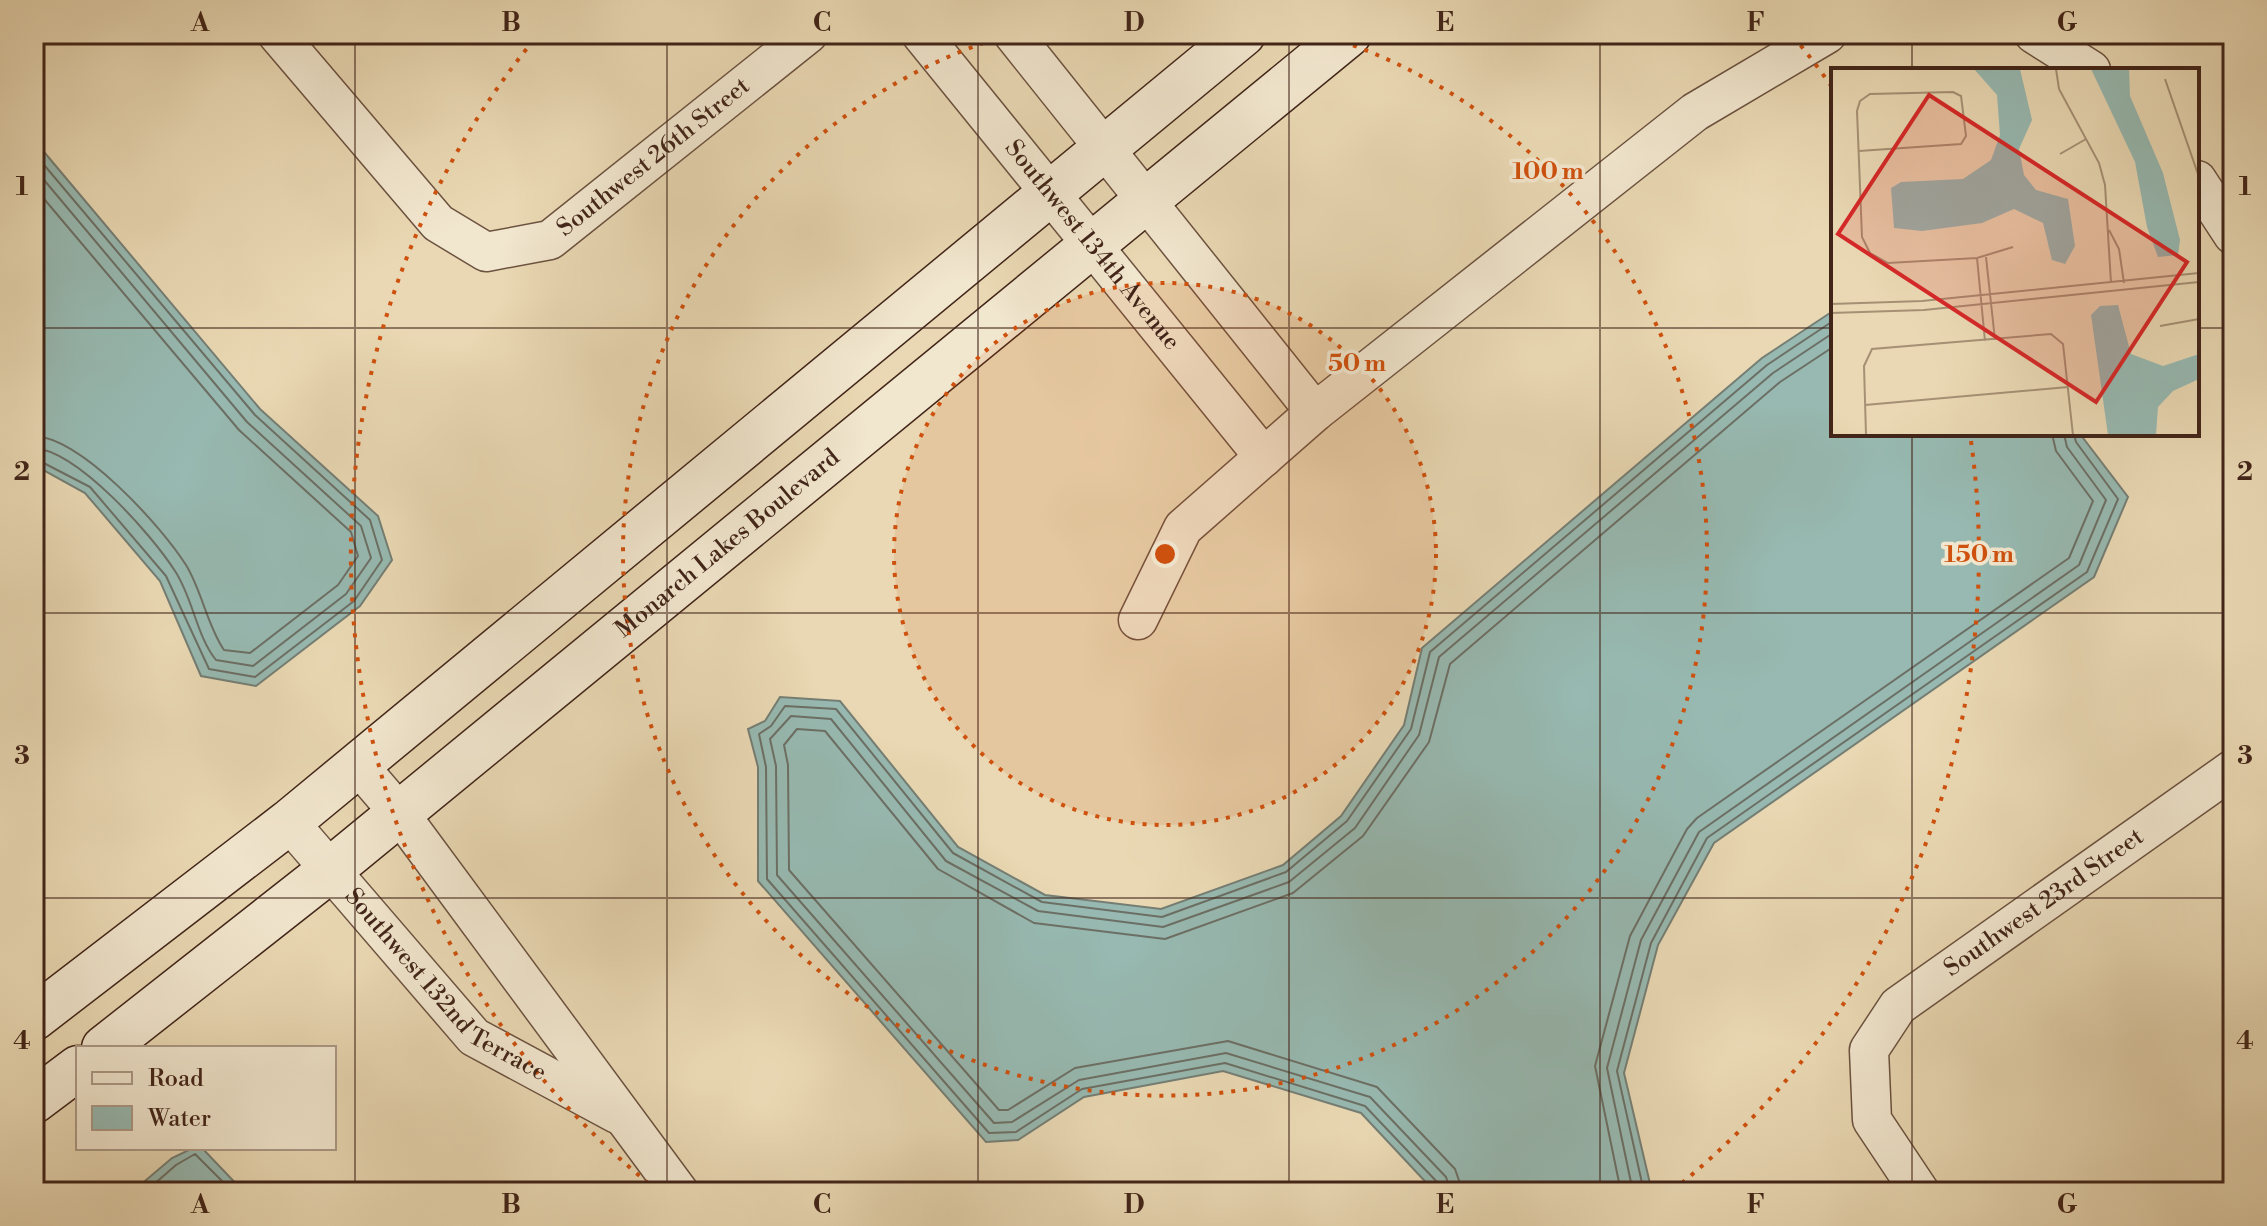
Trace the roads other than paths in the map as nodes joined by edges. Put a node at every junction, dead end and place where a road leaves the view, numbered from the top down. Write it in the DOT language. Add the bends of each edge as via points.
graph roads {
  1 [pos="277,34"];
  2 [pos="808,34"];
  3 [pos="921,34"];
  4 [pos="1013,34"];
  5 [pos="1243,34"];
  6 [pos="1349,34"];
  7 [pos="1827,34"];
  8 [pos="2034,34"];
  9 [pos="2088,68"];
  10 [pos="1104,149"];
  11 [pos="2199,183"];
  12 [pos="1050,192"];
  13 [pos="1146,202"];
  14 [pos="2233,235"];
  15 [pos="1092,244"];
  16 [pos="1315,412"];
  17 [pos="1264,457"];
  18 [pos="1138,620"];
  19 [pos="358,765"];
  20 [pos="2233,769"];
  21 [pos="399,813"];
  22 [pos="289,822"];
  23 [pos="329,871"];
  24 [pos="34,1018"];
  25 [pos="107,1046"];
  26 [pos="76,1070"];
  27 [pos="34,1101"];
  28 [pos="626,1119"];
  29 [pos="679,1192"];
  30 [pos="1920,1192"];
  1 -- 2 [label="street, Southwest 26th Street" via="438,223 486,252 550,240"];
  3 -- 12 [label="street, Southwest 134th Avenue"];
  4 -- 10 [label="street"];
  5 -- 10 [label="street"];
  6 -- 13 [label="street, Monarch Lakes Boulevard"];
  7 -- 16 [label="street" via="1695,112"];
  8 -- 9 [label="street"];
  10 -- 12 [label="street"];
  10 -- 13 [label="street"];
  11 -- 14 [label="street"];
  12 -- 15 [label="street, Southwest 134th Avenue"];
  12 -- 19 [label="street"];
  13 -- 15 [label="street, Monarch Lakes Boulevard"];
  13 -- 16 [label="street"];
  15 -- 17 [label="street, Southwest 134th Avenue"];
  15 -- 21 [label="street, Monarch Lakes Boulevard"];
  16 -- 17 [label="street"];
  17 -- 18 [label="street" via="1183,528"];
  19 -- 21 [label="street, Southwest 132nd Terrace"];
  19 -- 22 [label="street"];
  20 -- 30 [label="street, Southwest 23rd Street" via="1898,1006 1869,1050 1868,1089 1872,1120"];
  21 -- 23 [label="street, Monarch Lakes Boulevard"];
  21 -- 28 [label="street, Southwest 132nd Terrace"];
  22 -- 23 [label="street, Southwest 132nd Terrace"];
  22 -- 24 [label="street"];
  23 -- 25 [label="street, Monarch Lakes Boulevard"];
  23 -- 28 [label="street, Southwest 132nd Terrace" via="474,1037"];
  26 -- 27 [label="street"];
  28 -- 29 [label="street, Southwest 132nd Terrace"];
}
